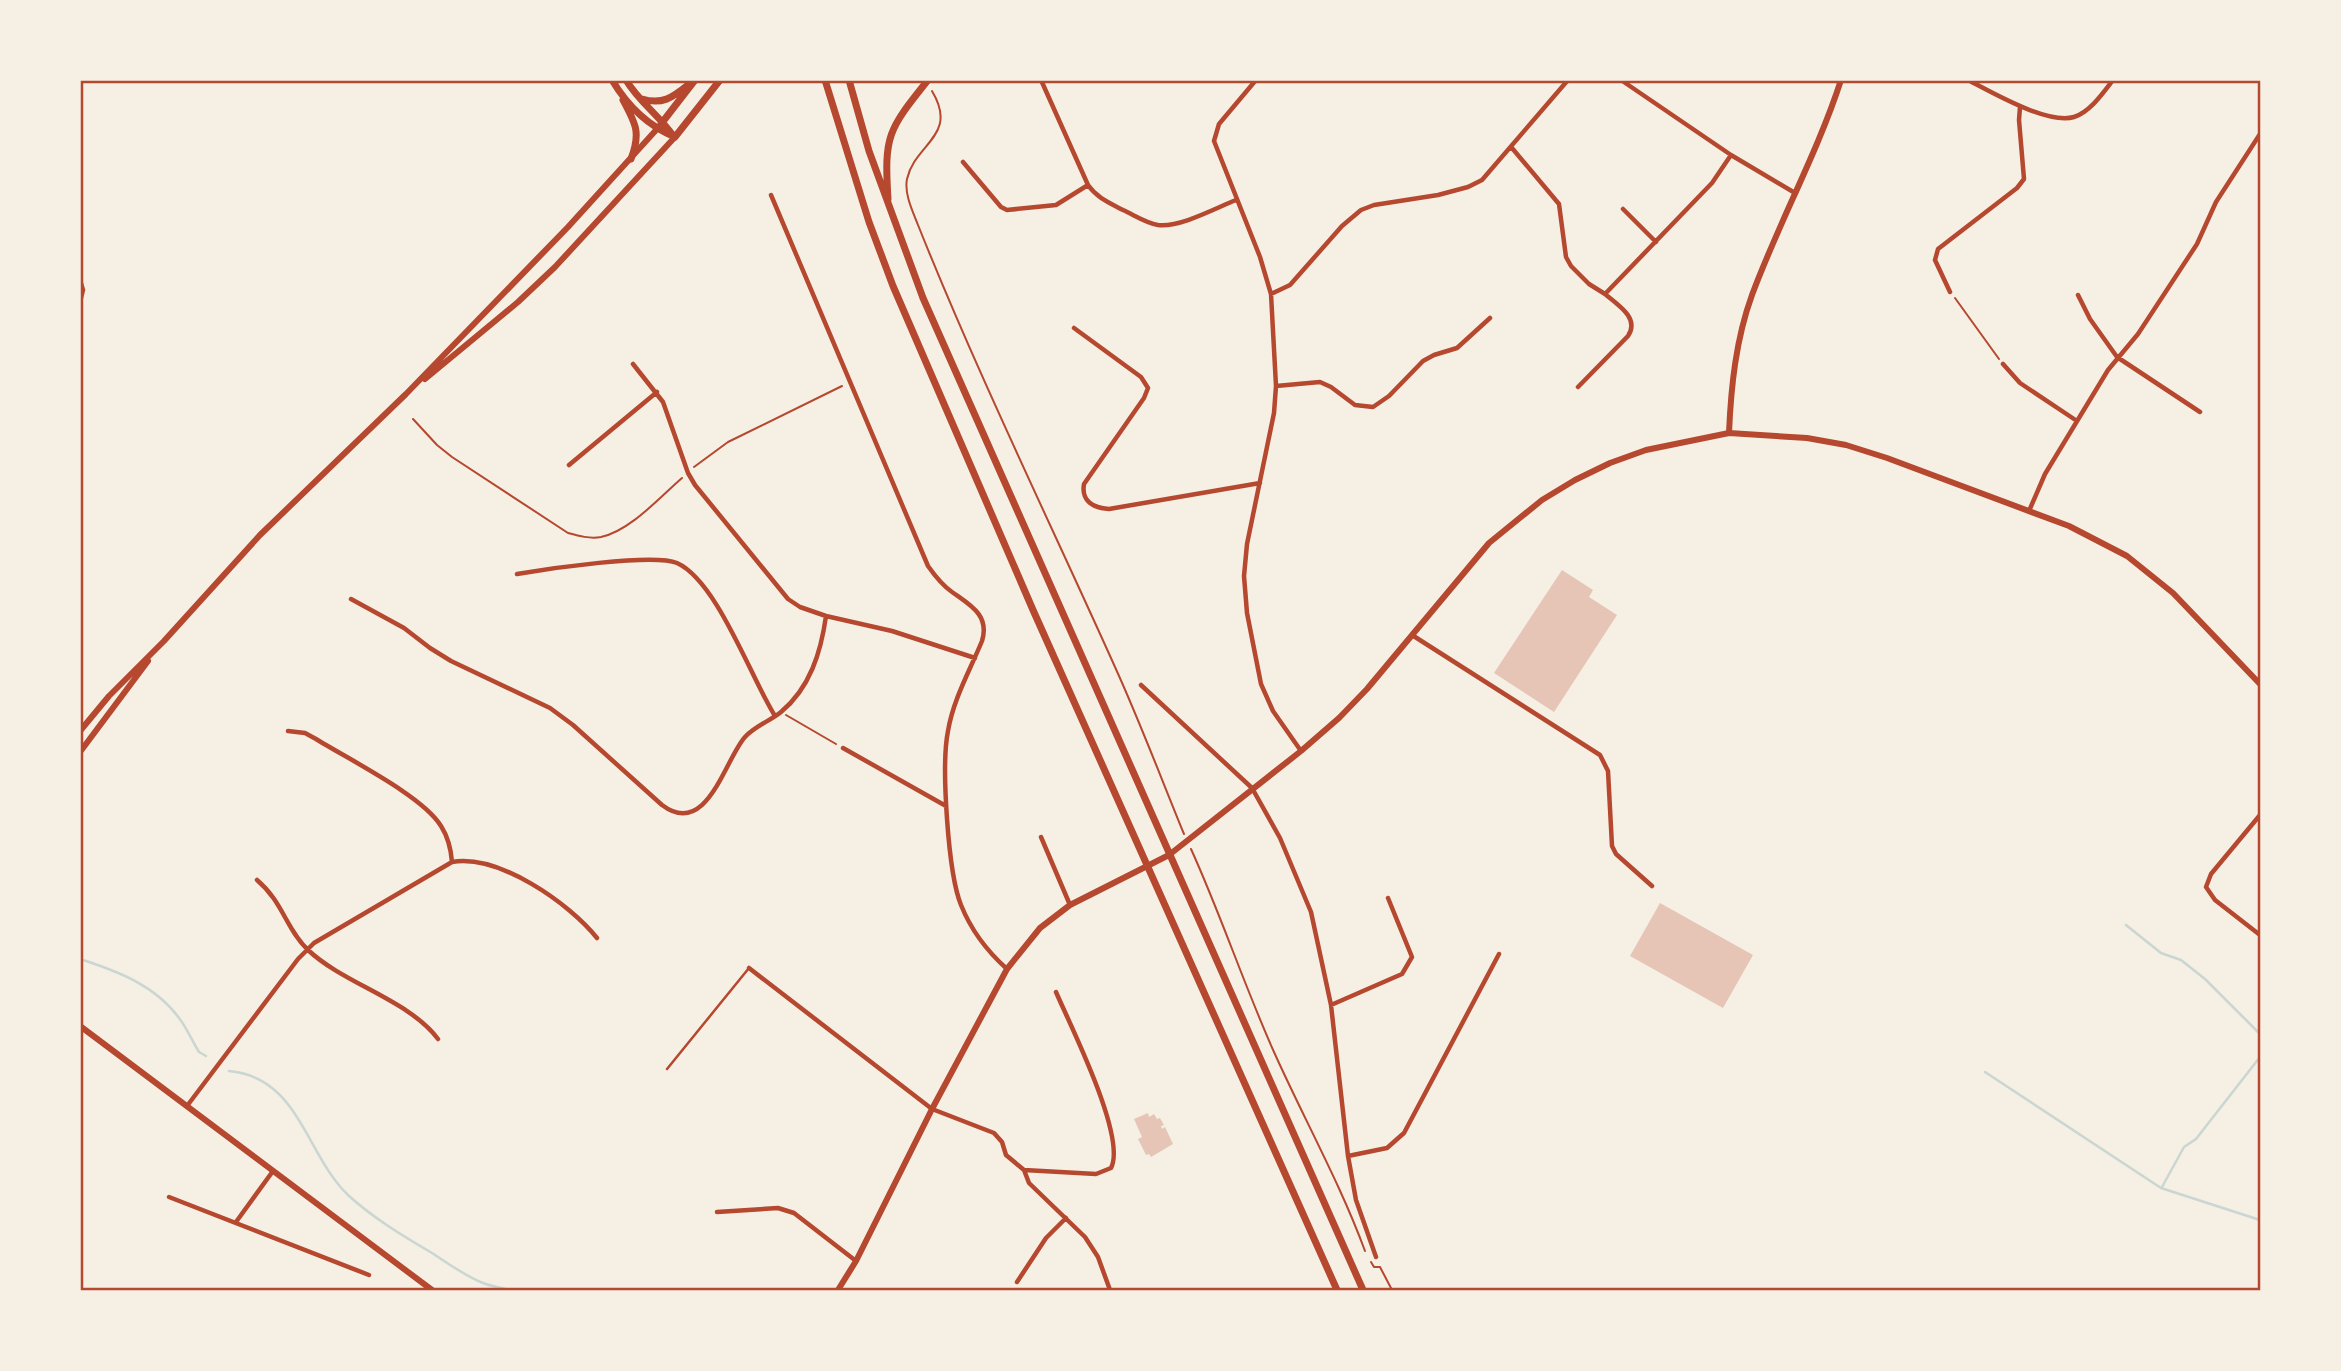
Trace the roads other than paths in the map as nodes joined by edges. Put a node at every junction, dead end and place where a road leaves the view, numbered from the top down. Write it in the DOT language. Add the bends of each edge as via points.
graph roads {
  1 [pos="612,80"];
  2 [pos="626,80"];
  3 [pos="694,80"];
  4 [pos="720,80"];
  5 [pos="825,80"];
  6 [pos="849,80"];
  7 [pos="1041,80"];
  8 [pos="1256,80"];
  9 [pos="1568,80"];
  10 [pos="1621,80"];
  11 [pos="1841,80"];
  12 [pos="1968,80"];
  13 [pos="2113,80"];
  14 [pos="929,84"];
  15 [pos="618,90"];
  16 [pos="640,99"];
  17 [pos="2020,107"];
  18 [pos="664,122"];
  19 [pos="657,130"];
  20 [pos="2260,134"];
  21 [pos="675,137"];
  22 [pos="1512,148"];
  23 [pos="1731,155"];
  24 [pos="631,159"];
  25 [pos="963,162"];
  26 [pos="1088,185"];
  27 [pos="1796,194"];
  28 [pos="771,195"];
  29 [pos="1236,200"];
  30 [pos="1623,209"];
  31 [pos="889,210"];
  32 [pos="1656,242"];
  33 [pos="80,280"];
  34 [pos="1950,292"];
  35 [pos="1271,294"];
  36 [pos="1605,294"];
  37 [pos="2078,295"];
  38 [pos="80,302"];
  39 [pos="1490,318"];
  40 [pos="1074,328"];
  41 [pos="2117,358"];
  42 [pos="2003,363"];
  43 [pos="633,364"];
  44 [pos="1276,386"];
  45 [pos="1578,387"];
  46 [pos="657,393"];
  47 [pos="407,394"];
  48 [pos="2200,412"];
  49 [pos="2077,421"];
  50 [pos="1729,433"];
  51 [pos="569,465"];
  52 [pos="1260,483"];
  53 [pos="2029,511"];
  54 [pos="517,574"];
  55 [pos="351,599"];
  56 [pos="826,616"];
  57 [pos="1412,635"];
  58 [pos="164,641"];
  59 [pos="975,658"];
  60 [pos="2260,684"];
  61 [pos="1141,685"];
  62 [pos="775,716"];
  63 [pos="80,731"];
  64 [pos="288,731"];
  65 [pos="843,748"];
  66 [pos="1301,751"];
  67 [pos="80,752"];
  68 [pos="1252,788"];
  69 [pos="947,807"];
  70 [pos="2260,815"];
  71 [pos="1041,837"];
  72 [pos="1169,855"];
  73 [pos="452,862"];
  74 [pos="1148,866"];
  75 [pos="257,880"];
  76 [pos="1652,886"];
  77 [pos="1388,898"];
  78 [pos="1070,905"];
  79 [pos="2260,935"];
  80 [pos="597,938"];
  81 [pos="307,949"];
  82 [pos="1499,954"];
  83 [pos="749,968"];
  84 [pos="1007,969"];
  85 [pos="1056,992"];
  86 [pos="1331,1005"];
  87 [pos="80,1026"];
  88 [pos="438,1039"];
  89 [pos="667,1069"];
  90 [pos="187,1106"];
  91 [pos="932,1109"];
  92 [pos="1348,1156"];
  93 [pos="1024,1170"];
  94 [pos="273,1171"];
  95 [pos="169,1197"];
  96 [pos="717,1212"];
  97 [pos="1066,1218"];
  98 [pos="236,1222"];
  99 [pos="1376,1257"];
  100 [pos="856,1261"];
  101 [pos="369,1275"];
  102 [pos="1017,1282"];
  103 [pos="432,1290"];
  104 [pos="838,1290"];
  105 [pos="1110,1290"];
  106 [pos="1337,1290"];
  107 [pos="1363,1290"];
  1 -- 15 [label="main road"];
  2 -- 16 [label="main road"];
  3 -- 16 [label="main road" via="667,100"];
  3 -- 18 [label="main road"];
  4 -- 21 [label="main road"];
  5 -- 74 [label="main road" via="893,286"];
  6 -- 31 [label="main road"];
  7 -- 26 [label="street"];
  8 -- 29 [label="street" via="1219,124 1214,137"];
  9 -- 22 [label="street"];
  10 -- 23 [label="street"];
  11 -- 27 [label="street"];
  12 -- 17 [label="street"];
  13 -- 17 [label="street" via="2087,110 2073,118"];
  14 -- 31 [label="main road" via="902,112 888,138"];
  15 -- 19 [label="main road"];
  15 -- 24 [label="main road" via="637,132"];
  16 -- 18 [label="main road"];
  17 -- 34 [label="street" via="2024,179 1937,249 1935,260"];
  18 -- 19 [label="main road"];
  18 -- 21 [label="main road"];
  19 -- 21 [label="main road"];
  19 -- 24 [label="street"];
  20 -- 41 [label="street" via="2216,202 2197,244"];
  21 -- 47 [label="street" via="555,267"];
  22 -- 35 [label="street" via="1473,185 1361,210 1329,238 1297,279"];
  22 -- 36 [label="street" via="1559,204 1571,266"];
  23 -- 27 [label="street"];
  23 -- 32 [label="street" via="1712,183"];
  24 -- 47 [label="street"];
  25 -- 26 [label="street" via="1007,210 1056,205"];
  26 -- 29 [label="street" via="1106,201 1161,225"];
  27 -- 50 [label="street" via="1747,312 1733,372"];
  28 -- 59 [label="street" via="928,566 982,618 984,634"];
  29 -- 35 [label="street"];
  30 -- 32 [label="street"];
  31 -- 72 [label="main road" via="966,399"];
  32 -- 36 [label="street"];
  33 -- 38 [label="street"];
  35 -- 44 [label="street"];
  36 -- 45 [label="street" via="1630,319 1632,329"];
  37 -- 41 [label="street"];
  39 -- 44 [label="street" via="1457,348 1423,361 1373,407 1355,405 1320,382"];
  40 -- 52 [label="street" via="1141,377 1148,388 1084,484 1082,492 1091,505 1109,509"];
  41 -- 48 [label="street"];
  41 -- 49 [label="street"];
  42 -- 49 [label="street" via="2020,383"];
  43 -- 46 [label="street"];
  44 -- 52 [label="street"];
  46 -- 51 [label="street"];
  46 -- 56 [label="street" via="669,412 688,473 788,598"];
  47 -- 58 [label="street" via="260,535"];
  49 -- 53 [label="street"];
  50 -- 53 [label="street" via="1846,445"];
  50 -- 57 [label="street" via="1646,450 1610,463 1542,500 1489,543"];
  52 -- 66 [label="street" via="1245,555 1247,613 1261,684 1273,711"];
  53 -- 60 [label="street" via="2093,537 2144,568"];
  54 -- 62 [label="street" via="631,560 677,563 714,602"];
  55 -- 62 [label="street" via="451,661 550,708 671,812 689,812 706,800 745,736"];
  56 -- 59 [label="street"];
  56 -- 62 [label="street" via="816,663 794,698"];
  57 -- 66 [label="street" via="1339,718"];
  57 -- 76 [label="street" via="1600,755 1610,782 1612,846"];
  58 -- 63 [label="street"];
  58 -- 67 [label="street"];
  59 -- 69 [label="street" via="947,731"];
  61 -- 68 [label="street"];
  64 -- 73 [label="street" via="316,738 424,806 448,838"];
  65 -- 69 [label="street"];
  66 -- 68 [label="street"];
  68 -- 72 [label="street"];
  68 -- 86 [label="street" via="1280,838 1311,912"];
  69 -- 84 [label="street" via="960,903 988,950"];
  70 -- 79 [label="street" via="2211,874 2206,887 2215,900"];
  71 -- 78 [label="street"];
  72 -- 74 [label="street"];
  72 -- 107 [label="main road"];
  73 -- 80 [label="street" via="477,861 501,868 570,910"];
  73 -- 81 [label="street"];
  74 -- 78 [label="street"];
  74 -- 106 [label="main road"];
  75 -- 81 [label="street" via="275,898"];
  77 -- 86 [label="street" via="1412,957 1402,974"];
  78 -- 84 [label="street" via="1040,928"];
  81 -- 88 [label="street" via="422,1022"];
  81 -- 90 [label="street"];
  82 -- 92 [label="street" via="1404,1133 1387,1148"];
  83 -- 89 [label="lane"];
  83 -- 91 [label="street"];
  84 -- 91 [label="street"];
  85 -- 93 [label="street" via="1101,1098 1113,1163 1096,1174"];
  86 -- 92 [label="street"];
  87 -- 90 [label="street"];
  90 -- 94 [label="street"];
  91 -- 93 [label="street" via="995,1133 1006,1155"];
  91 -- 100 [label="street"];
  92 -- 99 [label="street" via="1356,1200"];
  93 -- 97 [label="street" via="1029,1183"];
  94 -- 98 [label="street"];
  94 -- 103 [label="street"];
  95 -- 98 [label="street"];
  96 -- 100 [label="street" via="786,1210"];
  97 -- 102 [label="street" via="1046,1238"];
  97 -- 105 [label="street" via="1092,1247"];
  98 -- 101 [label="street"];
  100 -- 104 [label="street"];
}
